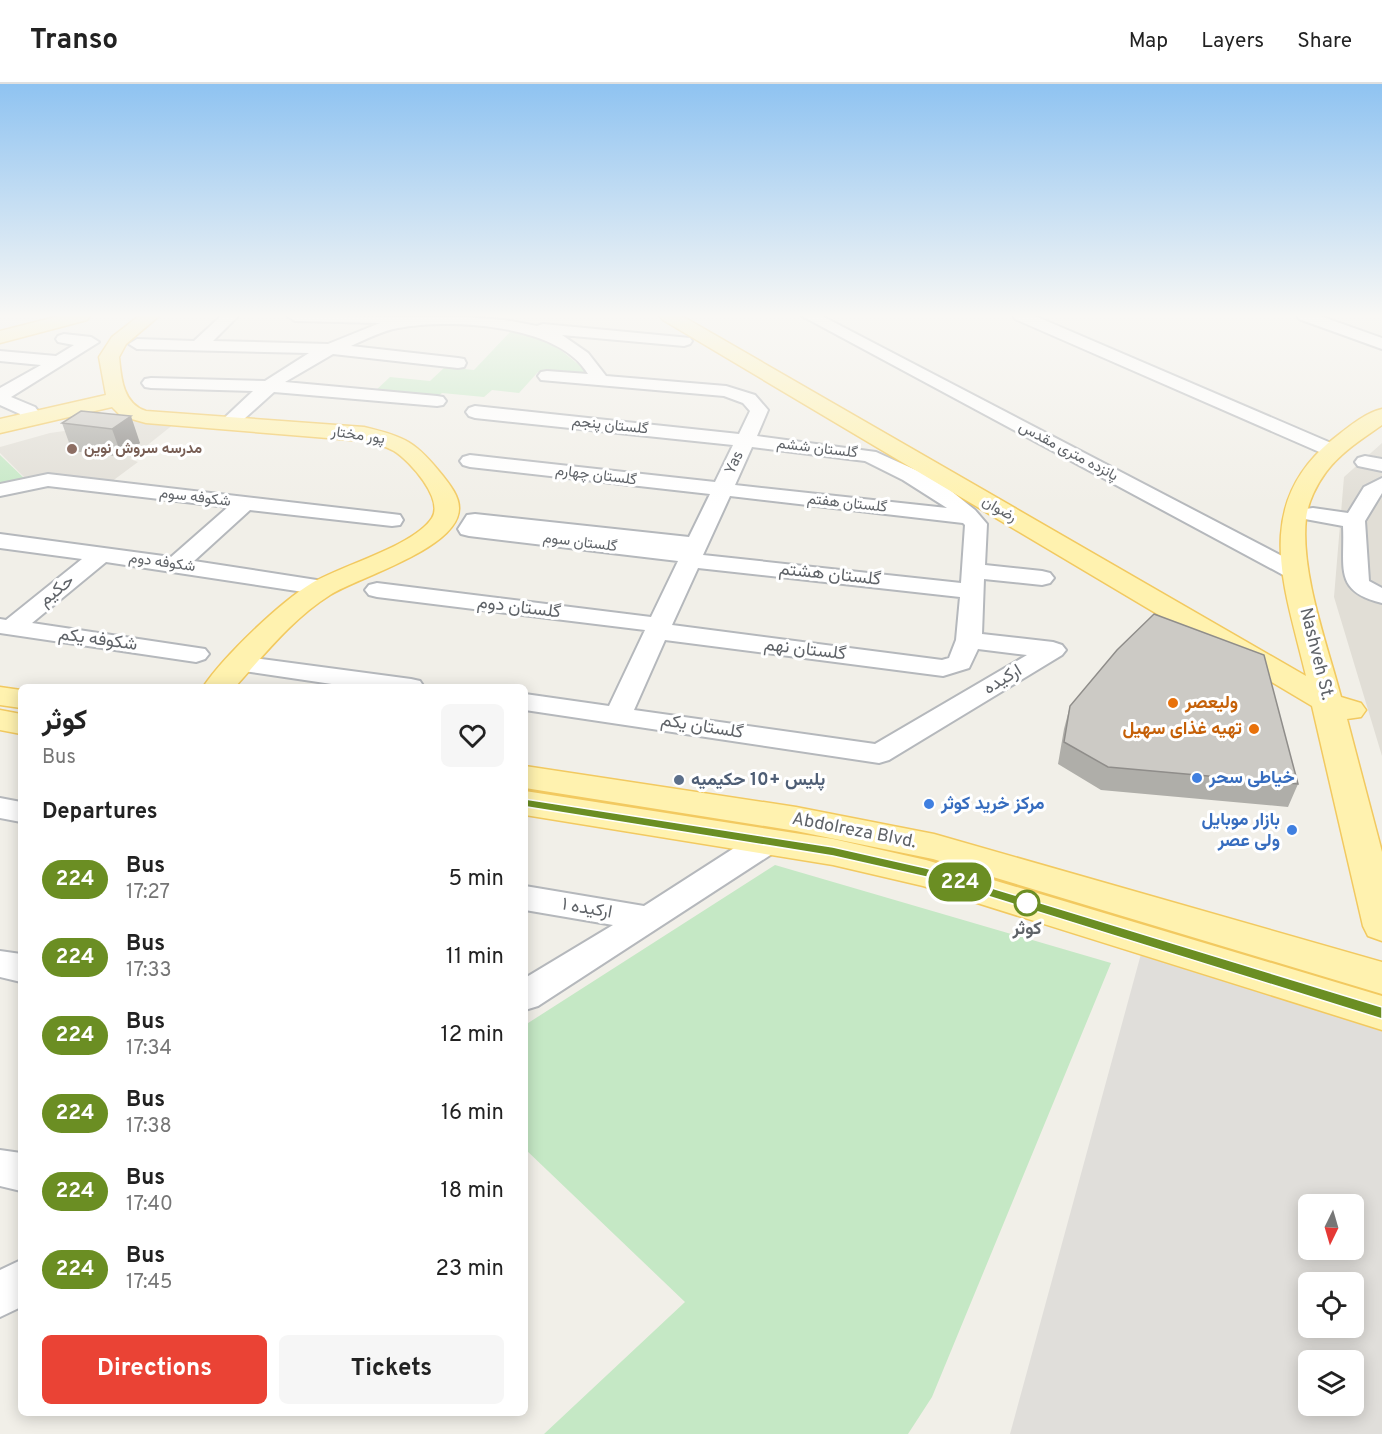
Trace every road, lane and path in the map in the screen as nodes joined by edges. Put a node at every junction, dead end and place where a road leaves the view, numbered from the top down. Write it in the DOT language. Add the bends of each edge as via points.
graph roads {
  1 [pos="30,379"];
  2 [pos="114,379"];
  3 [pos="280,379"];
  4 [pos="586,379"];
  5 [pos="777,379"];
  6 [pos="931,379"];
  7 [pos="1170,379"];
  8 [pos="599,380"];
  9 [pos="151,383"];
  10 [pos="270,386"];
  11 [pos="0,398"];
  12 [pos="118,399"];
  13 [pos="437,401"];
  14 [pos="475,412"];
  15 [pos="1382,415"];
  16 [pos="28,420"];
  17 [pos="228,423"];
  18 [pos="0,426"];
  19 [pos="1382,427"];
  20 [pos="745,440"];
  21 [pos="1356,458"];
  22 [pos="470,461"];
  23 [pos="1382,484"];
  24 [pos="0,490"];
  25 [pos="722,490"];
  26 [pos="245,503"];
  27 [pos="1313,513"];
  28 [pos="972,517"];
  29 [pos="392,520"];
  30 [pos="1354,521"];
  31 [pos="472,524"];
  32 [pos="0,542"];
  33 [pos="693,553"];
  34 [pos="102,554"];
  35 [pos="176,565"];
  36 [pos="1305,574"];
  37 [pos="1042,578"];
  38 [pos="972,581"];
  39 [pos="323,588"];
  40 [pos="377,590"];
  41 [pos="1380,593"];
  42 [pos="6,627"];
  43 [pos="658,628"];
  44 [pos="969,640"];
  45 [pos="196,654"];
  46 [pos="239,664"];
  47 [pos="221,684"];
  48 [pos="389,684"];
  49 [pos="0,696"];
  50 [pos="18,699"];
  51 [pos="528,702"];
  52 [pos="1339,706"];
  53 [pos="618,714"];
  54 [pos="0,720"];
  55 [pos="18,723"];
  56 [pos="879,754"];
  57 [pos="528,777"];
  58 [pos="528,803"];
  59 [pos="0,808"];
  60 [pos="18,811"];
  61 [pos="1382,829"];
  62 [pos="768,842"];
  63 [pos="528,899"];
  64 [pos="649,919"];
  65 [pos="1136,921"];
  66 [pos="1382,926"];
  67 [pos="0,964"];
  68 [pos="18,967"];
  69 [pos="1382,978"];
  70 [pos="528,994"];
  71 [pos="1382,1013"];
  72 [pos="0,1168"];
  73 [pos="18,1171"];
  74 [pos="18,1284"];
  75 [pos="0,1295"];
  1 -- 11 [label="street"];
  2 -- 12 [label="main road"];
  3 -- 10 [label="street"];
  4 -- 8 [label="street, Yas"];
  5 -- 52 [label="main road, رضوان"];
  6 -- 36 [label="street, پانزده متری مقدس"];
  7 -- 21 [label="street"];
  8 -- 20 [label="street, Yas" via="739,394 759,410"];
  9 -- 10 [label="street"];
  10 -- 13 [label="street"];
  10 -- 17 [label="street"];
  11 -- 16 [label="street" via="29,411"];
  12 -- 16 [label="main road"];
  12 -- 17 [label="main road, پور مختار" via="131,413 146,417"];
  14 -- 20 [label="street, گلستان پنجم"];
  15 -- 21 [label="main road, Nashveh St."];
  16 -- 18 [label="main road"];
  17 -- 39 [label="main road, پور مختار" via="364,434 400,443 413,451 445,495 447,512 440,525 424,538"];
  19 -- 21 [label="main road, Nashveh St."];
  20 -- 25 [label="street, Yas"];
  20 -- 28 [label="street, گلستان ششم" via="869,456 887,462"];
  21 -- 27 [label="main road, Nashveh St." via="1322,485"];
  21 -- 36 [label="main road, Nashveh St." via="1305,485 1294,515"];
  22 -- 25 [label="street, گلستان چهارم"];
  23 -- 30 [label="street" via="1371,491"];
  24 -- 26 [label="street, شکوفه سوم" via="48,480"];
  25 -- 28 [label="street, گلستان هفتم"];
  25 -- 33 [label="street, Yas"];
  26 -- 29 [label="street, شکوفه سوم"];
  26 -- 35 [label="street"];
  27 -- 30 [label="street"];
  27 -- 36 [label="main road, Nashveh St."];
  28 -- 38 [label="street" via="976,524"];
  30 -- 41 [label="street" via="1357,581 1362,588"];
  31 -- 33 [label="street, گلستان سوم"];
  32 -- 34 [label="street, شکوفه دوم"];
  33 -- 38 [label="street, گلستان هشتم"];
  33 -- 43 [label="street, Yas"];
  34 -- 35 [label="street, شکوفه دوم"];
  34 -- 42 [label="street, حکیم"];
  35 -- 39 [label="street, شکوفه دوم"];
  36 -- 52 [label="main road, Nashveh St."];
  37 -- 38 [label="street, گلستان هشتم"];
  38 -- 44 [label="street"];
  39 -- 46 [label="main road, پور مختار"];
  40 -- 43 [label="street, گلستان دوم"];
  42 -- 45 [label="street, شکوفه یکم"];
  43 -- 44 [label="street, گلستان نهم" via="943,668 960,663"];
  43 -- 53 [label="street, Yas"];
  44 -- 56 [label="street, ارکیده" via="1053,650"];
  46 -- 47 [label="main road, پور مختار"];
  46 -- 48 [label="street"];
  49 -- 50 [label="main road"];
  51 -- 53 [label="street, گلستان یکم"];
  52 -- 61 [label="main road, Nashveh St."];
  52 -- 66 [label="main road, Nashveh St."];
  53 -- 56 [label="street, گلستان یکم"];
  54 -- 55 [label="main road"];
  57 -- 65 [label="main road, Abdolreza Blvd." via="847,828 934,847"];
  58 -- 62 [label="main road, Abdolreza Blvd."];
  59 -- 60 [label="street"];
  62 -- 64 [label="street"];
  62 -- 65 [label="main road, Abdolreza Blvd." via="833,852"];
  63 -- 64 [label="street, ارکیده ۱"];
  64 -- 70 [label="street"];
  65 -- 69 [label="main road, Abdolreza Blvd."];
  65 -- 71 [label="main road, Abdolreza Blvd."];
  67 -- 68 [label="street"];
  72 -- 73 [label="street"];
  74 -- 75 [label="street"];
}
